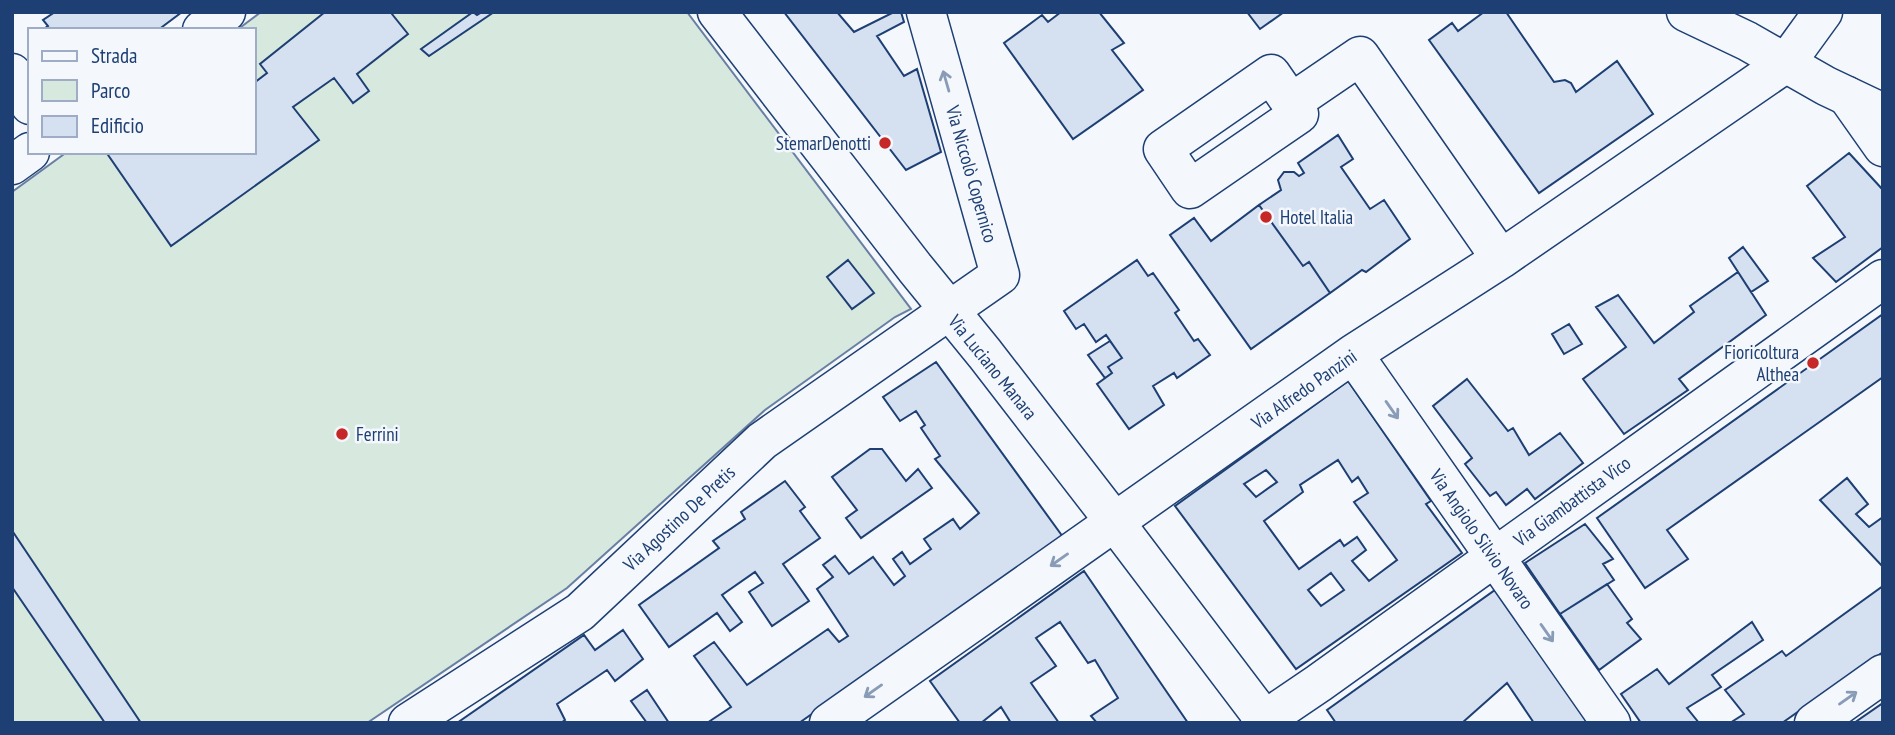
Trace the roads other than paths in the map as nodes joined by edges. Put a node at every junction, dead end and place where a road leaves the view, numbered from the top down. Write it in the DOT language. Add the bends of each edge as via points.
graph roads {
  1 [pos="226,12"];
  2 [pos="717,12"];
  3 [pos="926,12"];
  4 [pos="1686,12"];
  5 [pos="1823,12"];
  6 [pos="205,28"];
  7 [pos="1786,63"];
  8 [pos="12,74"];
  9 [pos="1847,96"];
  10 [pos="28,102"];
  11 [pos="1292,103"];
  12 [pos="1883,113"];
  13 [pos="1883,147"];
  14 [pos="28,153"];
  15 [pos="12,165"];
  16 [pos="1501,259"];
  17 [pos="1883,279"];
  18 [pos="947,310"];
  19 [pos="1353,354"];
  20 [pos="1114,521"];
  21 [pos="1494,557"];
  22 [pos="1883,674"];
  23 [pos="1264,722"];
  24 [pos="408,723"];
  25 [pos="829,723"];
  26 [pos="1611,723"];
  27 [pos="1814,723"];
  1 -- 6 [label="street"];
  2 -- 18 [label="street, Via Luciano Manara"];
  18 -- 3 [label="street, Via Niccolò Copernico, one-way" via="1000,275"];
  4 -- 7 [label="street"];
  5 -- 7 [label="street, Via Alfredo Panzini"];
  7 -- 9 [label="street"];
  7 -- 16 [label="street, Via Alfredo Panzini"];
  8 -- 10 [label="street"];
  9 -- 12 [label="street"];
  9 -- 13 [label="street"];
  11 -- 16 [label="street" via="1360,56"];
  14 -- 15 [label="street"];
  16 -- 19 [label="street, Via Alfredo Panzini"];
  17 -- 21 [label="street, Via Giambattista Vico"];
  18 -- 20 [label="street, Via Luciano Manara"];
  18 -- 24 [label="street, Via Agostino De Pretis" via="762,441 580,612"];
  19 -- 20 [label="street, Via Alfredo Panzini"];
  19 -- 21 [label="street, Via Angiolo Silvio Novaro, one-way"];
  20 -- 23 [label="street, Via Luciano Manara"];
  20 -- 25 [label="street, Via Alfredo Panzini, one-way"];
  21 -- 23 [label="street, Via Giambattista Vico"];
  21 -- 26 [label="street, Via Angiolo Silvio Novaro, one-way"];
  27 -- 22 [label="street, one-way"];
}
